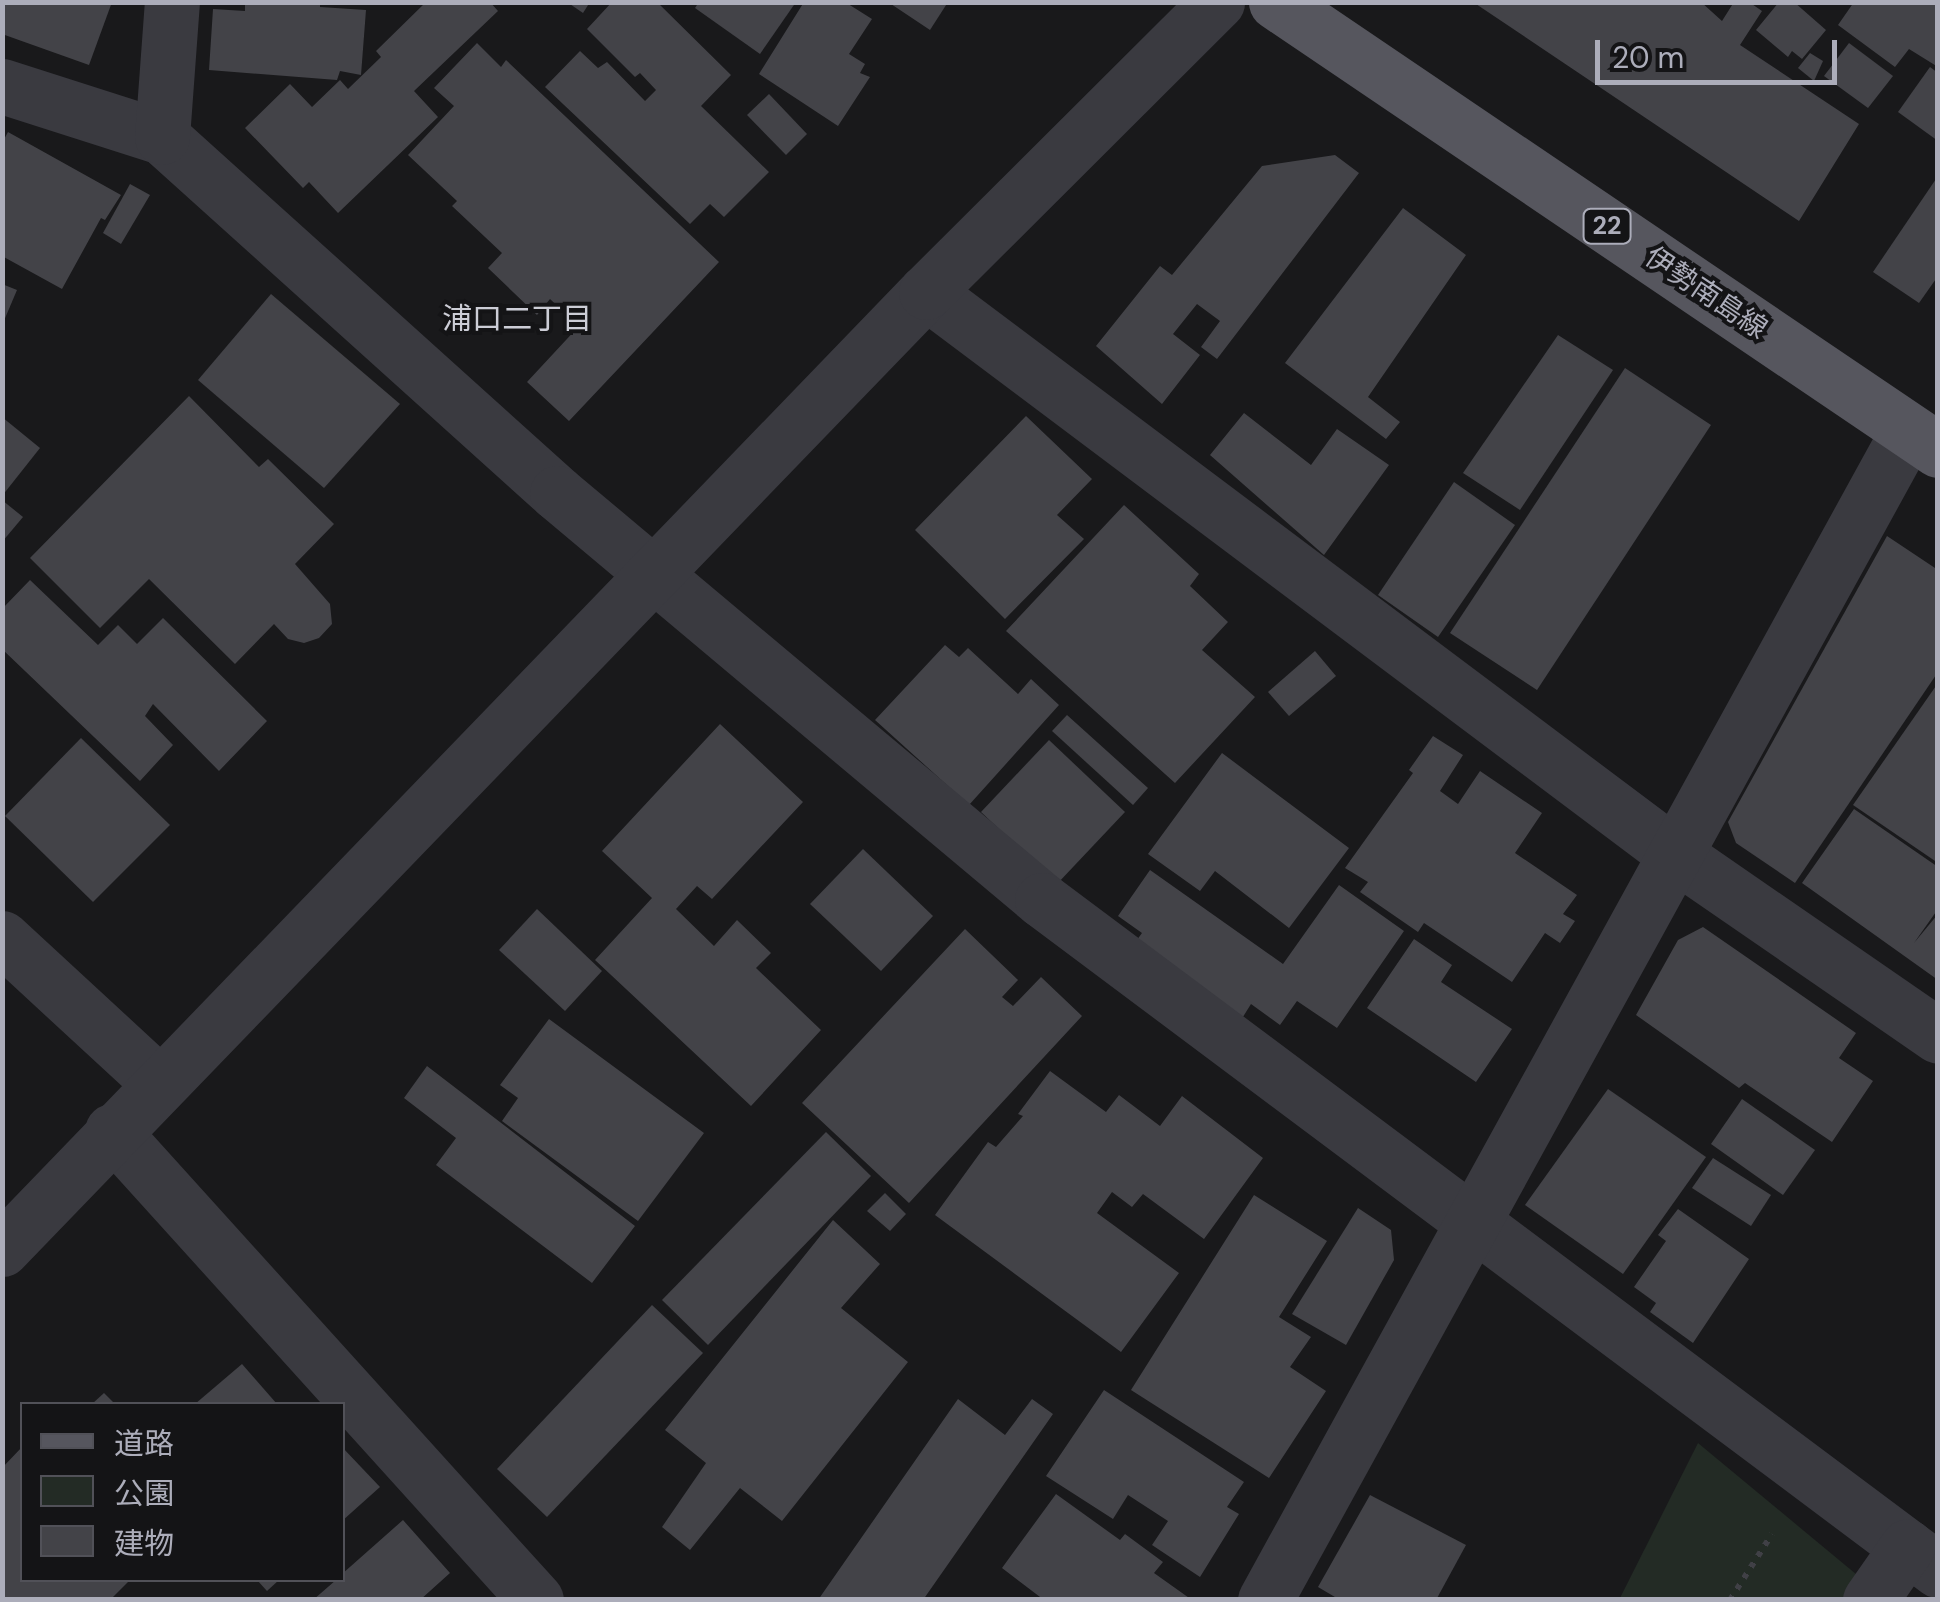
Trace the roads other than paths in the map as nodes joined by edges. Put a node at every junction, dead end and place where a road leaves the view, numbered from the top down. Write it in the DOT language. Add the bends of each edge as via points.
graph roads {
  1 [pos="172,2"];
  2 [pos="1217,2"];
  3 [pos="1276,2"];
  4 [pos="2,86"];
  5 [pos="162,138"];
  6 [pos="926,292"];
  7 [pos="1923,440"];
  8 [pos="655,576"];
  9 [pos="1676,856"];
  10 [pos="2,938"];
  11 [pos="1938,1036"];
  12 [pos="159,1083"];
  13 [pos="112,1131"];
  14 [pos="1474,1224"];
  15 [pos="2,1249"];
  16 [pos="1922,1558"];
  17 [pos="536,1600"];
  18 [pos="1265,1600"];
  19 [pos="1870,1600"];
  1 -- 5 [label="street"];
  2 -- 6 [label="street"];
  3 -- 7 [label="main road, 伊勢南島線 / 22"];
  4 -- 5 [label="street"];
  5 -- 8 [label="street"];
  6 -- 8 [label="street"];
  6 -- 9 [label="street"];
  7 -- 9 [label="street"];
  8 -- 12 [label="street"];
  8 -- 14 [label="street" via="1042,900"];
  9 -- 11 [label="street"];
  9 -- 14 [label="street"];
  10 -- 12 [label="street"];
  12 -- 13 [label="street"];
  13 -- 15 [label="street"];
  13 -- 17 [label="street"];
  14 -- 16 [label="street"];
  14 -- 18 [label="street"];
  16 -- 19 [label="street"];
}
